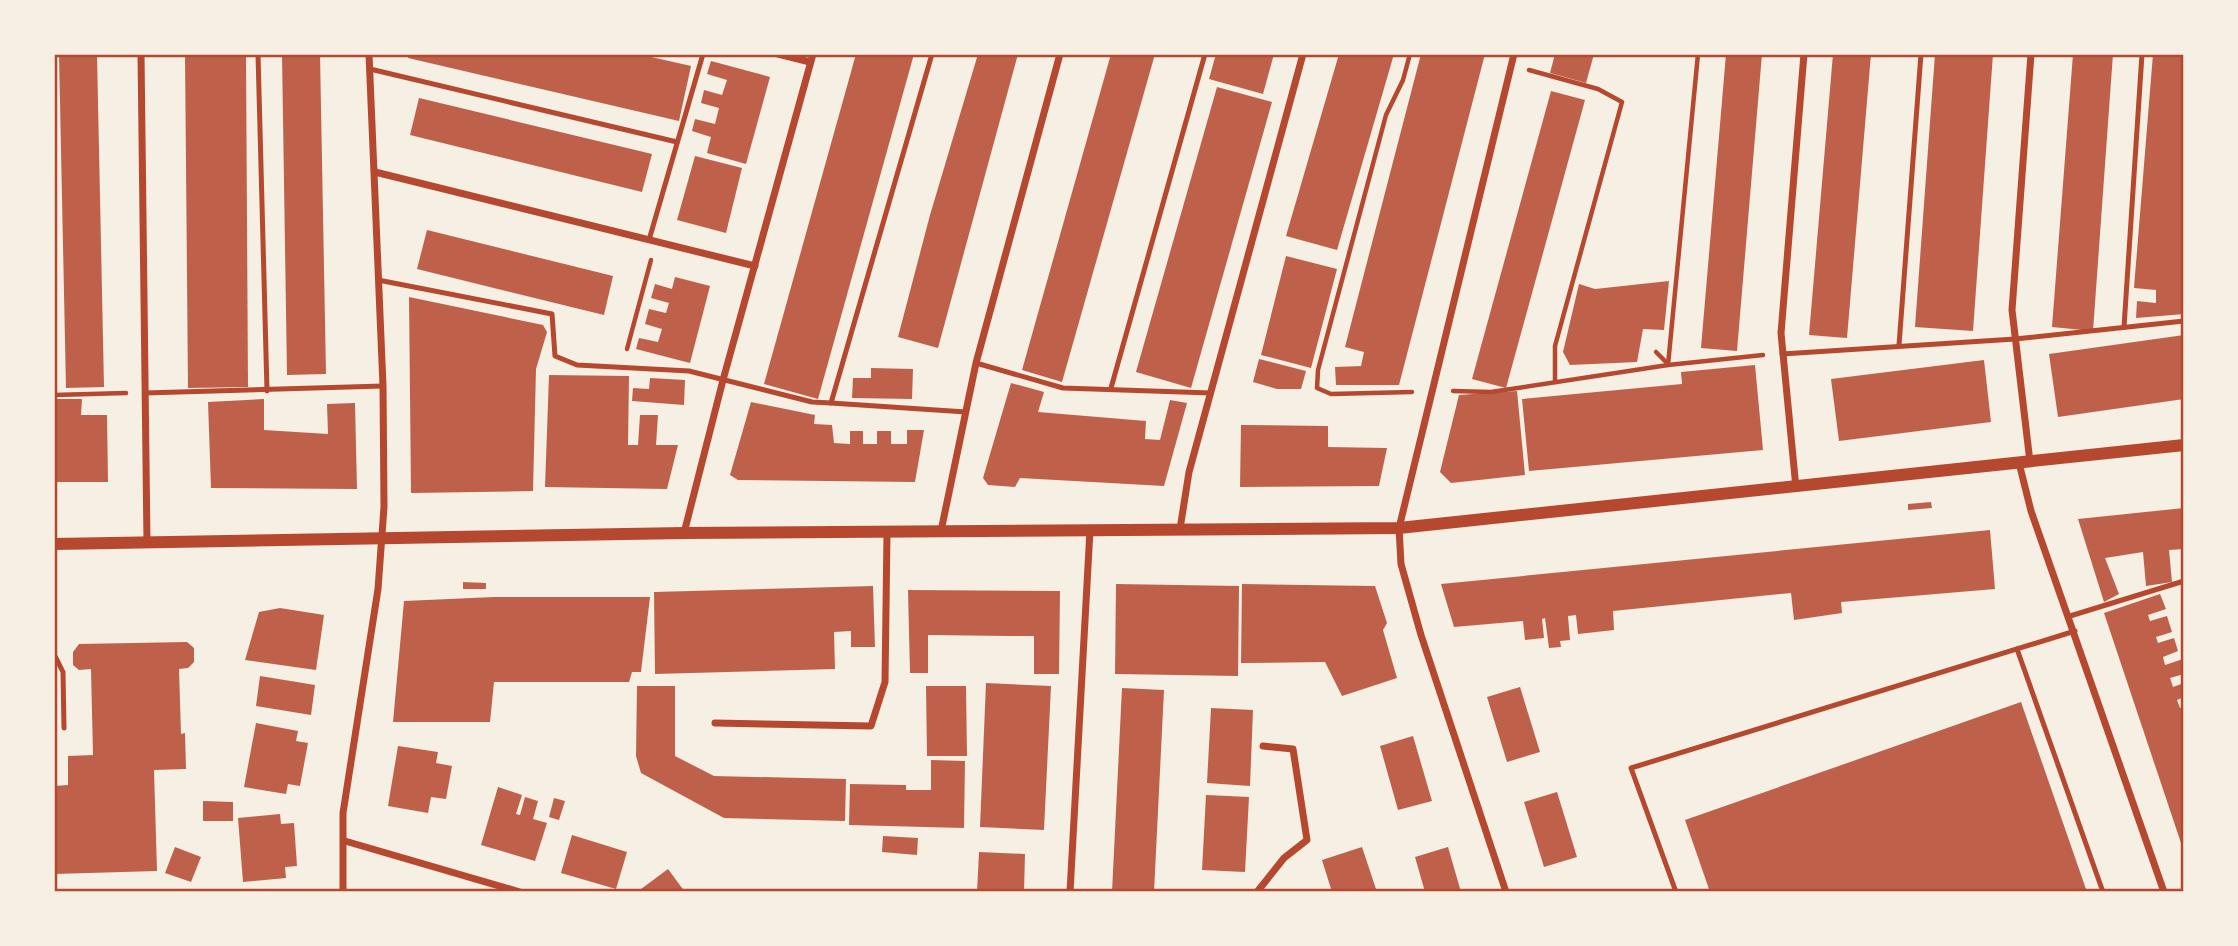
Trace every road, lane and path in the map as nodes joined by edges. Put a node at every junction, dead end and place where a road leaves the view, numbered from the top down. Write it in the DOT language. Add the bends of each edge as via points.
graph roads {
  1 [pos="141,54"];
  2 [pos="258,54"];
  3 [pos="369,54"];
  4 [pos="703,54"];
  5 [pos="778,54"];
  6 [pos="932,54"];
  7 [pos="1060,54"];
  8 [pos="1205,54"];
  9 [pos="1303,54"];
  10 [pos="1410,54"];
  11 [pos="1514,54"];
  12 [pos="1699,54"];
  13 [pos="1804,54"];
  14 [pos="1921,54"];
  15 [pos="2031,54"];
  16 [pos="2142,54"];
  17 [pos="812,58"];
  18 [pos="1511,65"];
  19 [pos="370,69"];
  20 [pos="677,142"];
  21 [pos="375,173"];
  22 [pos="652,241"];
  23 [pos="755,265"];
  24 [pos="378,280"];
  25 [pos="2184,321"];
  26 [pos="2124,327"];
  27 [pos="2015,339"];
  28 [pos="1899,345"];
  29 [pos="1656,352"];
  30 [pos="1781,354"];
  31 [pos="976,363"];
  32 [pos="1668,365"];
  33 [pos="622,367"];
  34 [pos="723,380"];
  35 [pos="1555,382"];
  36 [pos="383,386"];
  37 [pos="1111,388"];
  38 [pos="267,391"];
  39 [pos="145,393"];
  40 [pos="1211,393"];
  41 [pos="1430,393"];
  42 [pos="54,395"];
  43 [pos="831,403"];
  44 [pos="966,412"];
  45 [pos="2184,445"];
  46 [pos="2025,463"];
  47 [pos="1796,488"];
  48 [pos="1399,528"];
  49 [pos="1090,529"];
  50 [pos="1180,529"];
  51 [pos="941,532"];
  52 [pos="684,533"];
  53 [pos="887,533"];
  54 [pos="382,540"];
  55 [pos="147,543"];
  56 [pos="54,544"];
  57 [pos="2184,581"];
  58 [pos="2070,617"];
  59 [pos="2075,631"];
  60 [pos="2017,649"];
  61 [pos="54,654"];
  62 [pos="715,723"];
  63 [pos="64,728"];
  64 [pos="1263,746"];
  65 [pos="345,841"];
  66 [pos="344,892"];
  67 [pos="520,892"];
  68 [pos="1070,892"];
  69 [pos="1258,892"];
  70 [pos="1506,892"];
  71 [pos="1676,892"];
  72 [pos="2103,892"];
  73 [pos="2164,892"];
  1 -- 39 [label="street"];
  2 -- 38 [label="lane"];
  3 -- 19 [label="street"];
  4 -- 20 [label="lane"];
  5 -- 17 [label="street"];
  6 -- 43 [label="lane"];
  7 -- 31 [label="street"];
  8 -- 37 [label="lane"];
  9 -- 40 [label="street"];
  10 -- 41 [label="path" via="1386,115 1317,388 1331,394"];
  11 -- 18 [label="street"];
  12 -- 32 [label="path"];
  13 -- 30 [label="street"];
  14 -- 28 [label="lane"];
  15 -- 27 [label="street" via="2012,310"];
  16 -- 26 [label="lane"];
  17 -- 23 [label="street"];
  18 -- 35 [label="path" via="1598,89 1622,102 1555,346"];
  18 -- 41 [label="street"];
  19 -- 20 [label="lane"];
  19 -- 21 [label="street"];
  20 -- 22 [label="lane"];
  21 -- 22 [label="street"];
  21 -- 24 [label="street"];
  22 -- 23 [label="street"];
  22 -- 33 [label="path"];
  23 -- 34 [label="street"];
  24 -- 33 [label="lane" via="552,314 555,356 577,365"];
  24 -- 36 [label="street"];
  25 -- 26 [label="lane"];
  26 -- 27 [label="lane"];
  27 -- 28 [label="lane"];
  27 -- 46 [label="street"];
  28 -- 30 [label="lane"];
  29 -- 32 [label="path"];
  30 -- 32 [label="path"];
  30 -- 47 [label="street"];
  31 -- 37 [label="lane" via="1063,388"];
  31 -- 44 [label="street"];
  32 -- 35 [label="path"];
  33 -- 34 [label="lane" via="689,371"];
  34 -- 43 [label="lane"];
  34 -- 52 [label="street"];
  35 -- 41 [label="path" via="1491,392"];
  36 -- 38 [label="lane"];
  36 -- 54 [label="street"];
  37 -- 40 [label="lane"];
  38 -- 39 [label="lane"];
  39 -- 42 [label="path"];
  39 -- 55 [label="street"];
  40 -- 50 [label="street" via="1189,472"];
  41 -- 48 [label="street"];
  43 -- 44 [label="lane"];
  44 -- 51 [label="street"];
  45 -- 46 [label="street"];
  46 -- 47 [label="street"];
  46 -- 58 [label="street" via="2031,511"];
  47 -- 48 [label="street"];
  48 -- 50 [label="street"];
  48 -- 70 [label="street" via="1401,564 1421,635"];
  49 -- 50 [label="street"];
  49 -- 51 [label="street"];
  49 -- 68 [label="street"];
  51 -- 53 [label="street"];
  52 -- 53 [label="street"];
  52 -- 54 [label="street"];
  53 -- 62 [label="street" via="885,682 871,726"];
  54 -- 55 [label="street"];
  54 -- 65 [label="street" via="343,813"];
  55 -- 56 [label="street"];
  57 -- 58 [label="lane"];
  58 -- 59 [label="street"];
  59 -- 60 [label="lane"];
  59 -- 73 [label="street"];
  60 -- 71 [label="lane" via="1631,768"];
  60 -- 72 [label="lane"];
  61 -- 63 [label="lane" via="63,672"];
  64 -- 69 [label="street" via="1293,749 1307,840 1284,858"];
  65 -- 66 [label="street"];
  65 -- 67 [label="street"];
}
